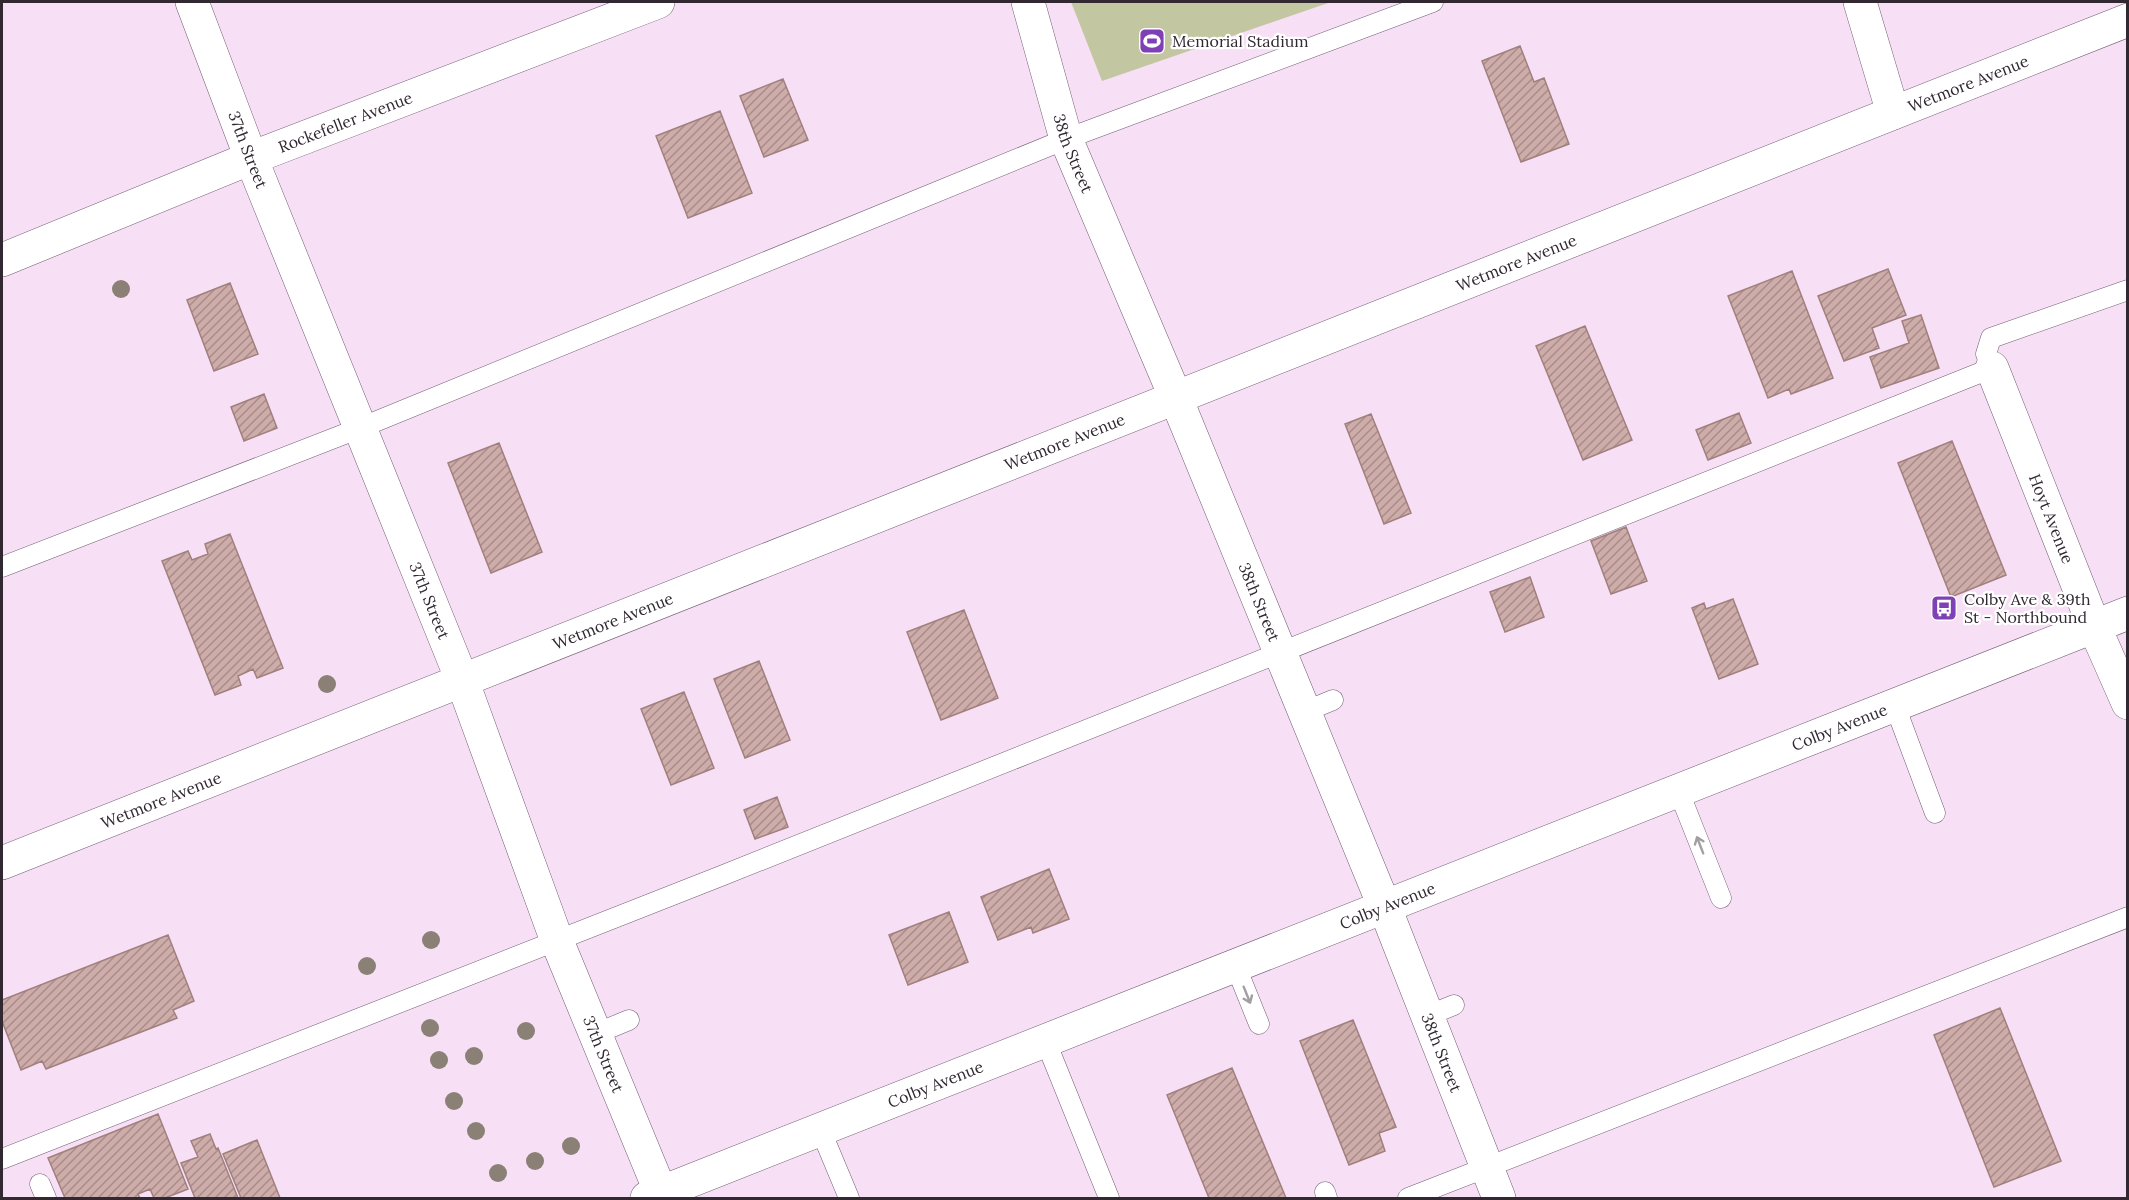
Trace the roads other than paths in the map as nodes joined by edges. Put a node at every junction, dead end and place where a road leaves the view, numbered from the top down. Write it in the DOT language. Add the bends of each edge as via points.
graph roads {
  1 [pos="192,2"];
  2 [pos="658,2"];
  3 [pos="1028,2"];
  4 [pos="1433,2"];
  5 [pos="1860,2"];
  6 [pos="2127,20"];
  7 [pos="1893,113"];
  8 [pos="1066,139"];
  9 [pos="251,158"];
  10 [pos="2,260"];
  11 [pos="2127,290"];
  12 [pos="1992,368"];
  13 [pos="1175,396"];
  14 [pos="360,428"];
  15 [pos="2,567"];
  16 [pos="2127,613"];
  17 [pos="2094,626"];
  18 [pos="1279,653"];
  19 [pos="462,680"];
  20 [pos="2127,703"];
  21 [pos="1895,706"];
  22 [pos="1679,792"];
  23 [pos="1935,813"];
  24 [pos="2,863"];
  25 [pos="1721,898"];
  26 [pos="1385,908"];
  27 [pos="2127,918"];
  28 [pos="557,941"];
  29 [pos="1236,966"];
  30 [pos="629,1020"];
  31 [pos="1259,1024"];
  32 [pos="596,1034"];
  33 [pos="1046,1042"];
  34 [pos="821,1131"];
  35 [pos="2,1159"];
  36 [pos="1487,1167"];
  37 [pos="657,1197"];
  38 [pos="849,1198"];
  39 [pos="1109,1198"];
  40 [pos="1408,1198"];
  41 [pos="1499,1198"];
  1 -- 9 [label="street, 37th Street"];
  2 -- 9 [label="street, Rockefeller Avenue"];
  3 -- 8 [label="street, 38th Street"];
  4 -- 8 [label="lane"];
  5 -- 7 [label="street"];
  6 -- 7 [label="street, Wetmore Avenue"];
  7 -- 13 [label="street, Wetmore Avenue"];
  8 -- 13 [label="street, 38th Street"];
  8 -- 14 [label="lane"];
  9 -- 10 [label="street, Rockefeller Avenue"];
  9 -- 14 [label="street, 37th Street"];
  11 -- 12 [label="lane" via="1991,338 1986,354"];
  12 -- 17 [label="street, Hoyt Avenue"];
  12 -- 18 [label="lane"];
  13 -- 18 [label="street, 38th Street"];
  13 -- 19 [label="street, Wetmore Avenue"];
  14 -- 15 [label="lane"];
  14 -- 19 [label="street, 37th Street"];
  16 -- 17 [label="street, Colby Avenue"];
  17 -- 20 [label="street, Hoyt Avenue"];
  17 -- 21 [label="street, Colby Avenue"];
  18 -- 26 [label="street, 38th Street" via="1318,706"];
  18 -- 28 [label="lane"];
  19 -- 24 [label="street, Wetmore Avenue"];
  19 -- 28 [label="street, 37th Street"];
  21 -- 22 [label="street, Colby Avenue"];
  21 -- 23 [label="lane"];
  25 -- 22 [label="lane, one-way"];
  22 -- 26 [label="street, Colby Avenue"];
  26 -- 29 [label="street, Colby Avenue"];
  26 -- 36 [label="street, 38th Street" via="1441,1011"];
  27 -- 36 [label="lane"];
  28 -- 32 [label="street, 37th Street"];
  28 -- 35 [label="lane"];
  29 -- 31 [label="lane, one-way"];
  29 -- 33 [label="street, Colby Avenue"];
  30 -- 32 [label="lane"];
  32 -- 37 [label="street, 37th Street"];
  33 -- 34 [label="street, Colby Avenue"];
  33 -- 39 [label="lane"];
  34 -- 37 [label="street, Colby Avenue"];
  34 -- 38 [label="lane"];
  36 -- 40 [label="lane"];
  36 -- 41 [label="street, 38th Street"];
}
